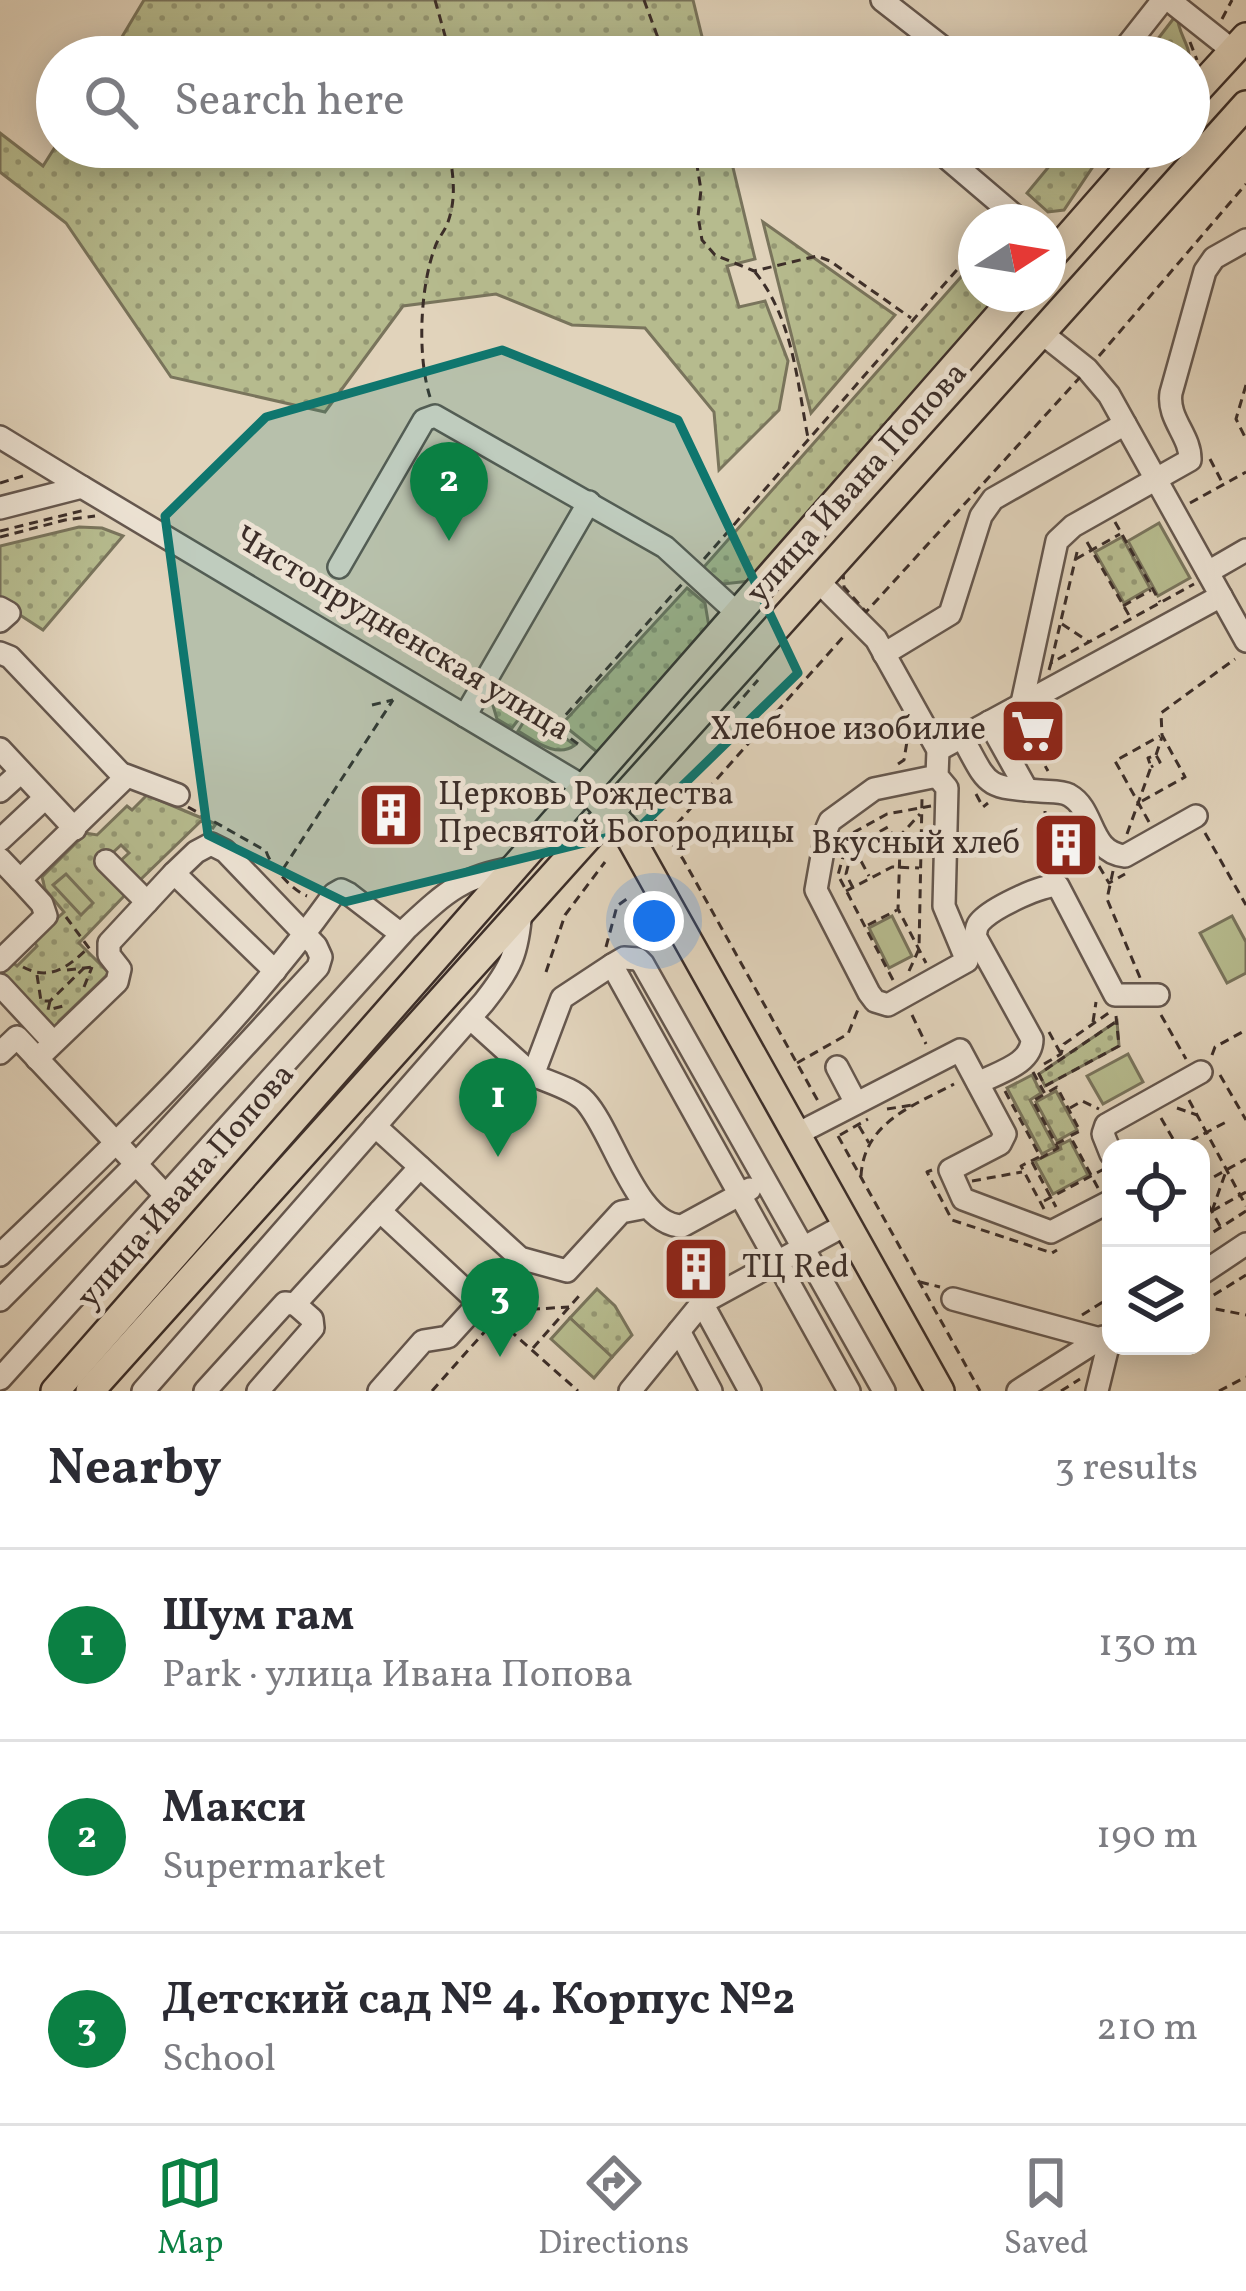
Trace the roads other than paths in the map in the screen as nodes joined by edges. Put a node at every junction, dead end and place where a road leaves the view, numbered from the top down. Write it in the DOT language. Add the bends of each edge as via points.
graph roads {
  1 [pos="882,0"];
  2 [pos="1171,3"];
  3 [pos="928,36"];
  4 [pos="1139,36"];
  5 [pos="1233,37"];
  6 [pos="1210,69"];
  7 [pos="1246,105"];
  8 [pos="1210,146"];
  9 [pos="959,168"];
  10 [pos="1128,168"];
  11 [pos="1190,168"];
  12 [pos="1001,204"];
  13 [pos="1066,235"];
  14 [pos="1246,240"];
  15 [pos="1002,312"];
  16 [pos="1043,334"];
  17 [pos="1125,424"];
  18 [pos="0,437"];
  19 [pos="1156,480"];
  20 [pos="82,487"];
  21 [pos="589,502"];
  22 [pos="0,508"];
  23 [pos="1246,550"];
  24 [pos="339,567"];
  25 [pos="1208,572"];
  26 [pos="818,581"];
  27 [pos="1221,596"];
  28 [pos="0,608"];
  29 [pos="736,612"];
  30 [pos="0,622"];
  31 [pos="1244,637"];
  32 [pos="0,652"];
  33 [pos="884,654"];
  34 [pos="1024,710"];
  35 [pos="465,716"];
  36 [pos="989,722"];
  37 [pos="962,737"];
  38 [pos="0,749"];
  39 [pos="938,750"];
  40 [pos="21,772"];
  41 [pos="124,775"];
  42 [pos="930,778"];
  43 [pos="584,788"];
  44 [pos="0,791"];
  45 [pos="1044,792"];
  46 [pos="178,795"];
  47 [pos="45,798"];
  48 [pos="610,809"];
  49 [pos="1196,816"];
  50 [pos="74,829"];
  51 [pos="0,840"];
  52 [pos="0,859"];
  53 [pos="106,861"];
  54 [pos="514,868"];
  55 [pos="174,873"];
  56 [pos="20,880"];
  57 [pos="147,902"];
  58 [pos="520,909"];
  59 [pos="304,934"];
  60 [pos="401,934"];
  61 [pos="9,963"];
  62 [pos="606,969"];
  63 [pos="275,971"];
  64 [pos="0,985"];
  65 [pos="1152,996"];
  66 [pos="470,1018"];
  67 [pos="0,1021"];
  68 [pos="9,1045"];
  69 [pos="45,1050"];
  70 [pos="837,1067"];
  71 [pos="1195,1069"];
  72 [pos="533,1075"];
  73 [pos="979,1083"];
  74 [pos="862,1115"];
  75 [pos="375,1126"];
  76 [pos="796,1134"];
  77 [pos="1105,1139"];
  78 [pos="116,1144"];
  79 [pos="136,1165"];
  80 [pos="420,1167"];
  81 [pos="764,1181"];
  82 [pos="740,1195"];
  83 [pos="166,1196"];
  84 [pos="1102,1205"];
  85 [pos="647,1207"];
  86 [pos="380,1211"];
  87 [pos="847,1224"];
  88 [pos="1246,1244"];
  89 [pos="802,1248"];
  90 [pos="0,1255"];
  91 [pos="520,1258"];
  92 [pos="777,1262"];
  93 [pos="1210,1268"];
  94 [pos="953,1299"];
  95 [pos="0,1300"];
  96 [pos="702,1303"];
  97 [pos="295,1304"];
  98 [pos="488,1311"];
  99 [pos="679,1331"];
  100 [pos="1102,1334"];
  101 [pos="1102,1338"];
  102 [pos="1103,1355"];
  103 [pos="0,1379"];
  104 [pos="56,1391"];
  105 [pos="90,1391"];
  106 [pos="142,1391"];
  107 [pos="205,1391"];
  108 [pos="258,1391"];
  109 [pos="379,1391"];
  110 [pos="629,1391"];
  111 [pos="711,1391"];
  112 [pos="750,1391"];
  113 [pos="849,1391"];
  114 [pos="884,1391"];
  115 [pos="940,1391"];
  116 [pos="1018,1391"];
  117 [pos="1097,1391"];
  1 -- 3 [label="street"];
  2 -- 4 [label="street"];
  2 -- 5 [label="street"];
  5 -- 6 [label="main road"];
  7 -- 8 [label="main road, улица Ивана Попова"];
  9 -- 12 [label="street"];
  10 -- 13 [label="main road"];
  11 -- 16 [label="main road, улица Ивана Попова"];
  14 -- 19 [label="street" via="1205,271 1169,401 1192,454"];
  15 -- 29 [label="main road, улица Ивана Попова"];
  16 -- 17 [label="street" via="1087,369"];
  16 -- 26 [label="main road, улица Ивана Попова"];
  17 -- 19 [label="street"];
  17 -- 33 [label="street" via="993,499 950,614"];
  18 -- 20 [label="street, Чистопрудненская улица"];
  19 -- 25 [label="street"];
  19 -- 34 [label="street" via="1057,541"];
  20 -- 22 [label="street"];
  20 -- 35 [label="street, Чистопрудненская улица"];
  21 -- 24 [label="street" via="435,416 424,420"];
  21 -- 29 [label="street" via="665,547"];
  21 -- 35 [label="street"];
  23 -- 25 [label="street"];
  25 -- 27 [label="street"];
  26 -- 33 [label="street"];
  26 -- 48 [label="main road, улица Ивана Попова"];
  27 -- 31 [label="street"];
  27 -- 34 [label="street" via="1045,690"];
  28 -- 30 [label="street" via="9,613"];
  29 -- 43 [label="main road, улица Ивана Попова"];
  32 -- 41 [label="street"];
  33 -- 39 [label="street"];
  34 -- 36 [label="street"];
  35 -- 43 [label="street, Чистопрудненская улица"];
  36 -- 37 [label="street"];
  36 -- 45 [label="street"];
  37 -- 39 [label="street"];
  37 -- 45 [label="street" via="986,780"];
  38 -- 40 [label="street"];
  39 -- 42 [label="street"];
  40 -- 44 [label="street"];
  40 -- 47 [label="street"];
  41 -- 46 [label="street"];
  41 -- 50 [label="street"];
  42 -- 42 [label="street" via="947,788 945,912 967,962 888,1005 875,1001 816,881 830,821 870,791"];
  43 -- 48 [label="main road, Чистопрудненская улица"];
  43 -- 54 [label="main road, улица Ивана Попова"];
  45 -- 49 [label="street" via="1077,803 1100,844 1119,855"];
  47 -- 50 [label="street"];
  47 -- 51 [label="street"];
  48 -- 58 [label="main road, улица Ивана Попова"];
  48 -- 76 [label="main road, Чистопрудненская улица"];
  50 -- 56 [label="street"];
  52 -- 56 [label="street"];
  53 -- 57 [label="street"];
  54 -- 60 [label="street, улица Ивана Попова" via="477,874"];
  54 -- 104 [label="main road, улица Ивана Попова"];
  55 -- 57 [label="street"];
  55 -- 59 [label="street" via="211,844 225,850"];
  55 -- 63 [label="street"];
  56 -- 61 [label="street" via="46,916"];
  57 -- 69 [label="street" via="109,943 120,969"];
  58 -- 66 [label="street" via="509,969"];
  58 -- 105 [label="main road, улица Ивана Попова"];
  59 -- 60 [label="street" via="341,890"];
  59 -- 63 [label="street"];
  59 -- 79 [label="street" via="321,957 318,967"];
  60 -- 83 [label="street, улица Ивана Попова"];
  62 -- 72 [label="street" via="562,998"];
  62 -- 81 [label="street" via="632,957 643,964"];
  62 -- 82 [label="street"];
  63 -- 78 [label="street"];
  64 -- 69 [label="street"];
  65 -- 73 [label="street" via="1115,995 1058,886 1049,884 976,928 1033,1039 1026,1058"];
  66 -- 72 [label="street"];
  66 -- 75 [label="street"];
  67 -- 68 [label="street"];
  68 -- 69 [label="street"];
  69 -- 78 [label="street"];
  70 -- 74 [label="street"];
  71 -- 77 [label="street" via="1106,1121"];
  72 -- 85 [label="street" via="586,1102"];
  73 -- 74 [label="street" via="960,1050"];
  73 -- 84 [label="street" via="1005,1138 950,1171 968,1202 1045,1231"];
  74 -- 76 [label="street"];
  75 -- 80 [label="street"];
  75 -- 106 [label="street"];
  76 -- 87 [label="main road, Чистопрудненская улица"];
  78 -- 79 [label="street"];
  78 -- 90 [label="street"];
  79 -- 83 [label="street"];
  79 -- 95 [label="street"];
  80 -- 86 [label="street"];
  80 -- 91 [label="street"];
  81 -- 82 [label="street"];
  81 -- 89 [label="street"];
  82 -- 85 [label="street" via="682,1226"];
  82 -- 92 [label="street"];
  83 -- 103 [label="street, улица Ивана Попова"];
  85 -- 91 [label="street" via="621,1211 567,1271"];
  86 -- 97 [label="street"];
  86 -- 98 [label="street"];
  87 -- 89 [label="street"];
  87 -- 115 [label="main road, Чистопрудненская улица"];
  88 -- 93 [label="street"];
  89 -- 92 [label="street"];
  89 -- 114 [label="street"];
  91 -- 98 [label="street"];
  92 -- 96 [label="street"];
  92 -- 113 [label="street"];
  94 -- 100 [label="street"];
  96 -- 99 [label="street"];
  96 -- 112 [label="street"];
  97 -- 107 [label="street" via="285,1303"];
  97 -- 108 [label="street" via="314,1328"];
  98 -- 109 [label="street" via="448,1337 423,1341"];
  99 -- 110 [label="street"];
  99 -- 111 [label="street"];
  101 -- 116 [label="street"];
  102 -- 117 [label="street"];
}
